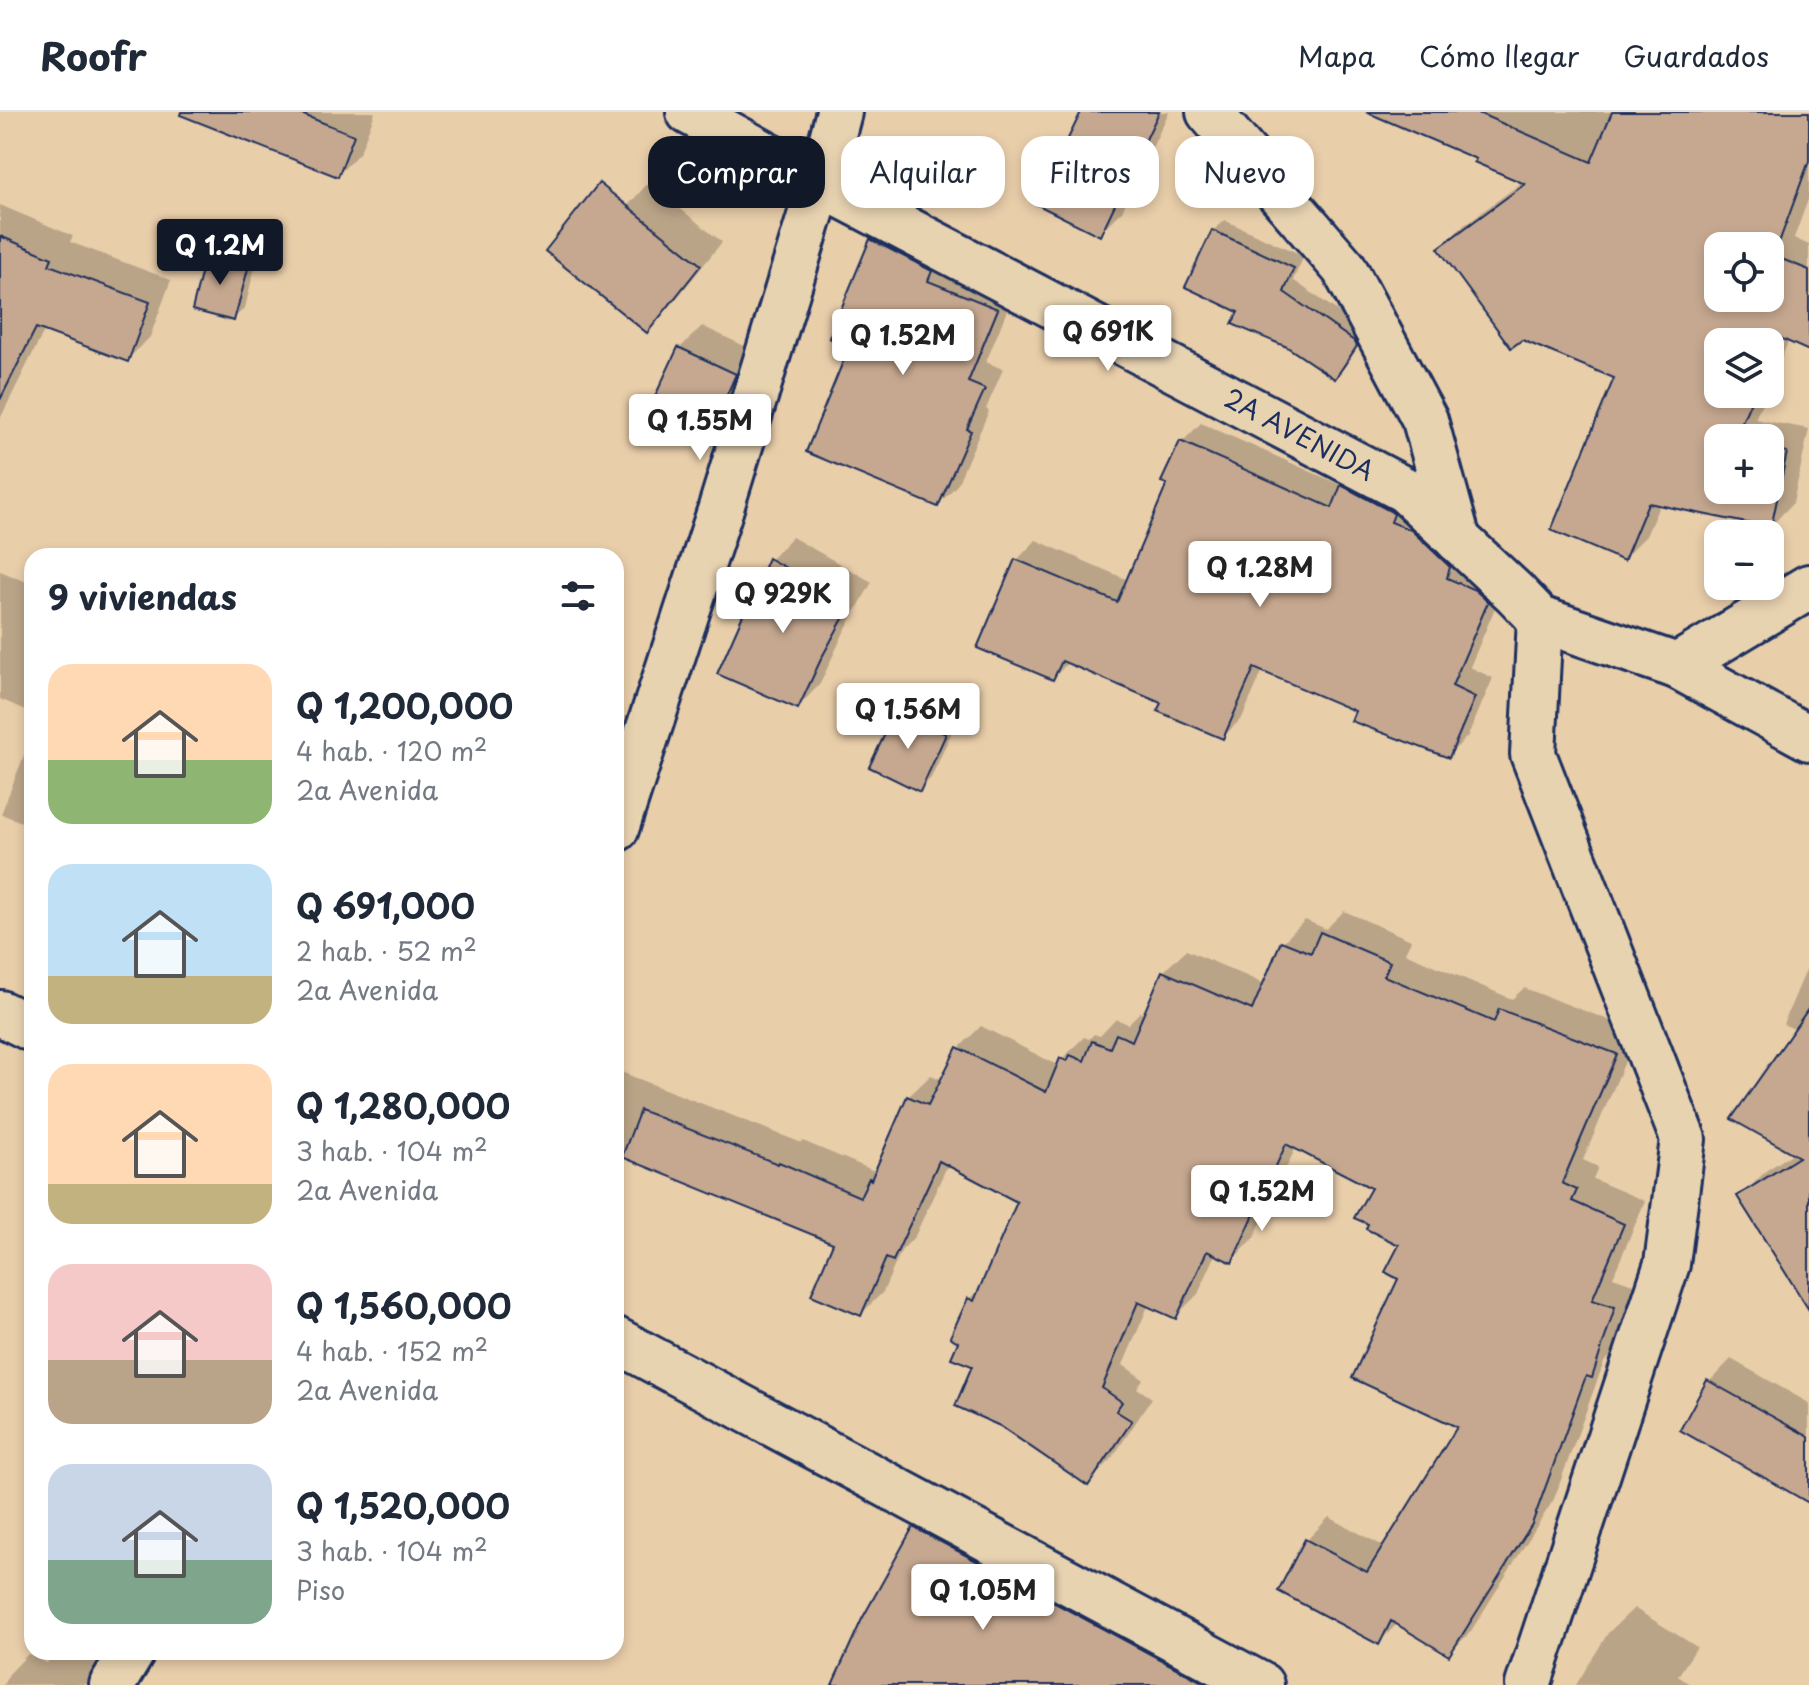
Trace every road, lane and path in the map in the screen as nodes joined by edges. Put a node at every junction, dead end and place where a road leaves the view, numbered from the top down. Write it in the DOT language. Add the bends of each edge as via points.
graph roads {
  1 [pos="689,112"];
  2 [pos="839,112"];
  3 [pos="1209,112"];
  4 [pos="733,136"];
  5 [pos="825,165"];
  6 [pos="825,187"];
  7 [pos="813,208"];
  8 [pos="1458,540"];
  9 [pos="1809,587"];
  10 [pos="1540,619"];
  11 [pos="1677,666"];
  12 [pos="1809,738"];
  13 [pos="624,805"];
  14 [pos="0,1013"];
  15 [pos="24,1025"];
  16 [pos="624,1344"];
  17 [pos="127,1660"];
  18 [pos="112,1685"];
  19 [pos="1261,1685"];
  20 [pos="1528,1685"];
  1 -- 4 [label="street, 2A AVENIDA"];
  2 -- 5 [label="street"];
  3 -- 8 [label="street" via="1344,268 1425,420"];
  6 -- 8 [label="street, 2A AVENIDA" via="1405,490"];
  7 -- 13 [label="street"];
  8 -- 10 [label="street, 2A AVENIDA"];
  9 -- 11 [label="street"];
  10 -- 11 [label="street"];
  10 -- 20 [label="street" via="1533,754 1683,1139 1667,1264"];
  11 -- 12 [label="street"];
  14 -- 15 [label="street"];
  16 -- 19 [label="street"];
  17 -- 18 [label="street"];
}
